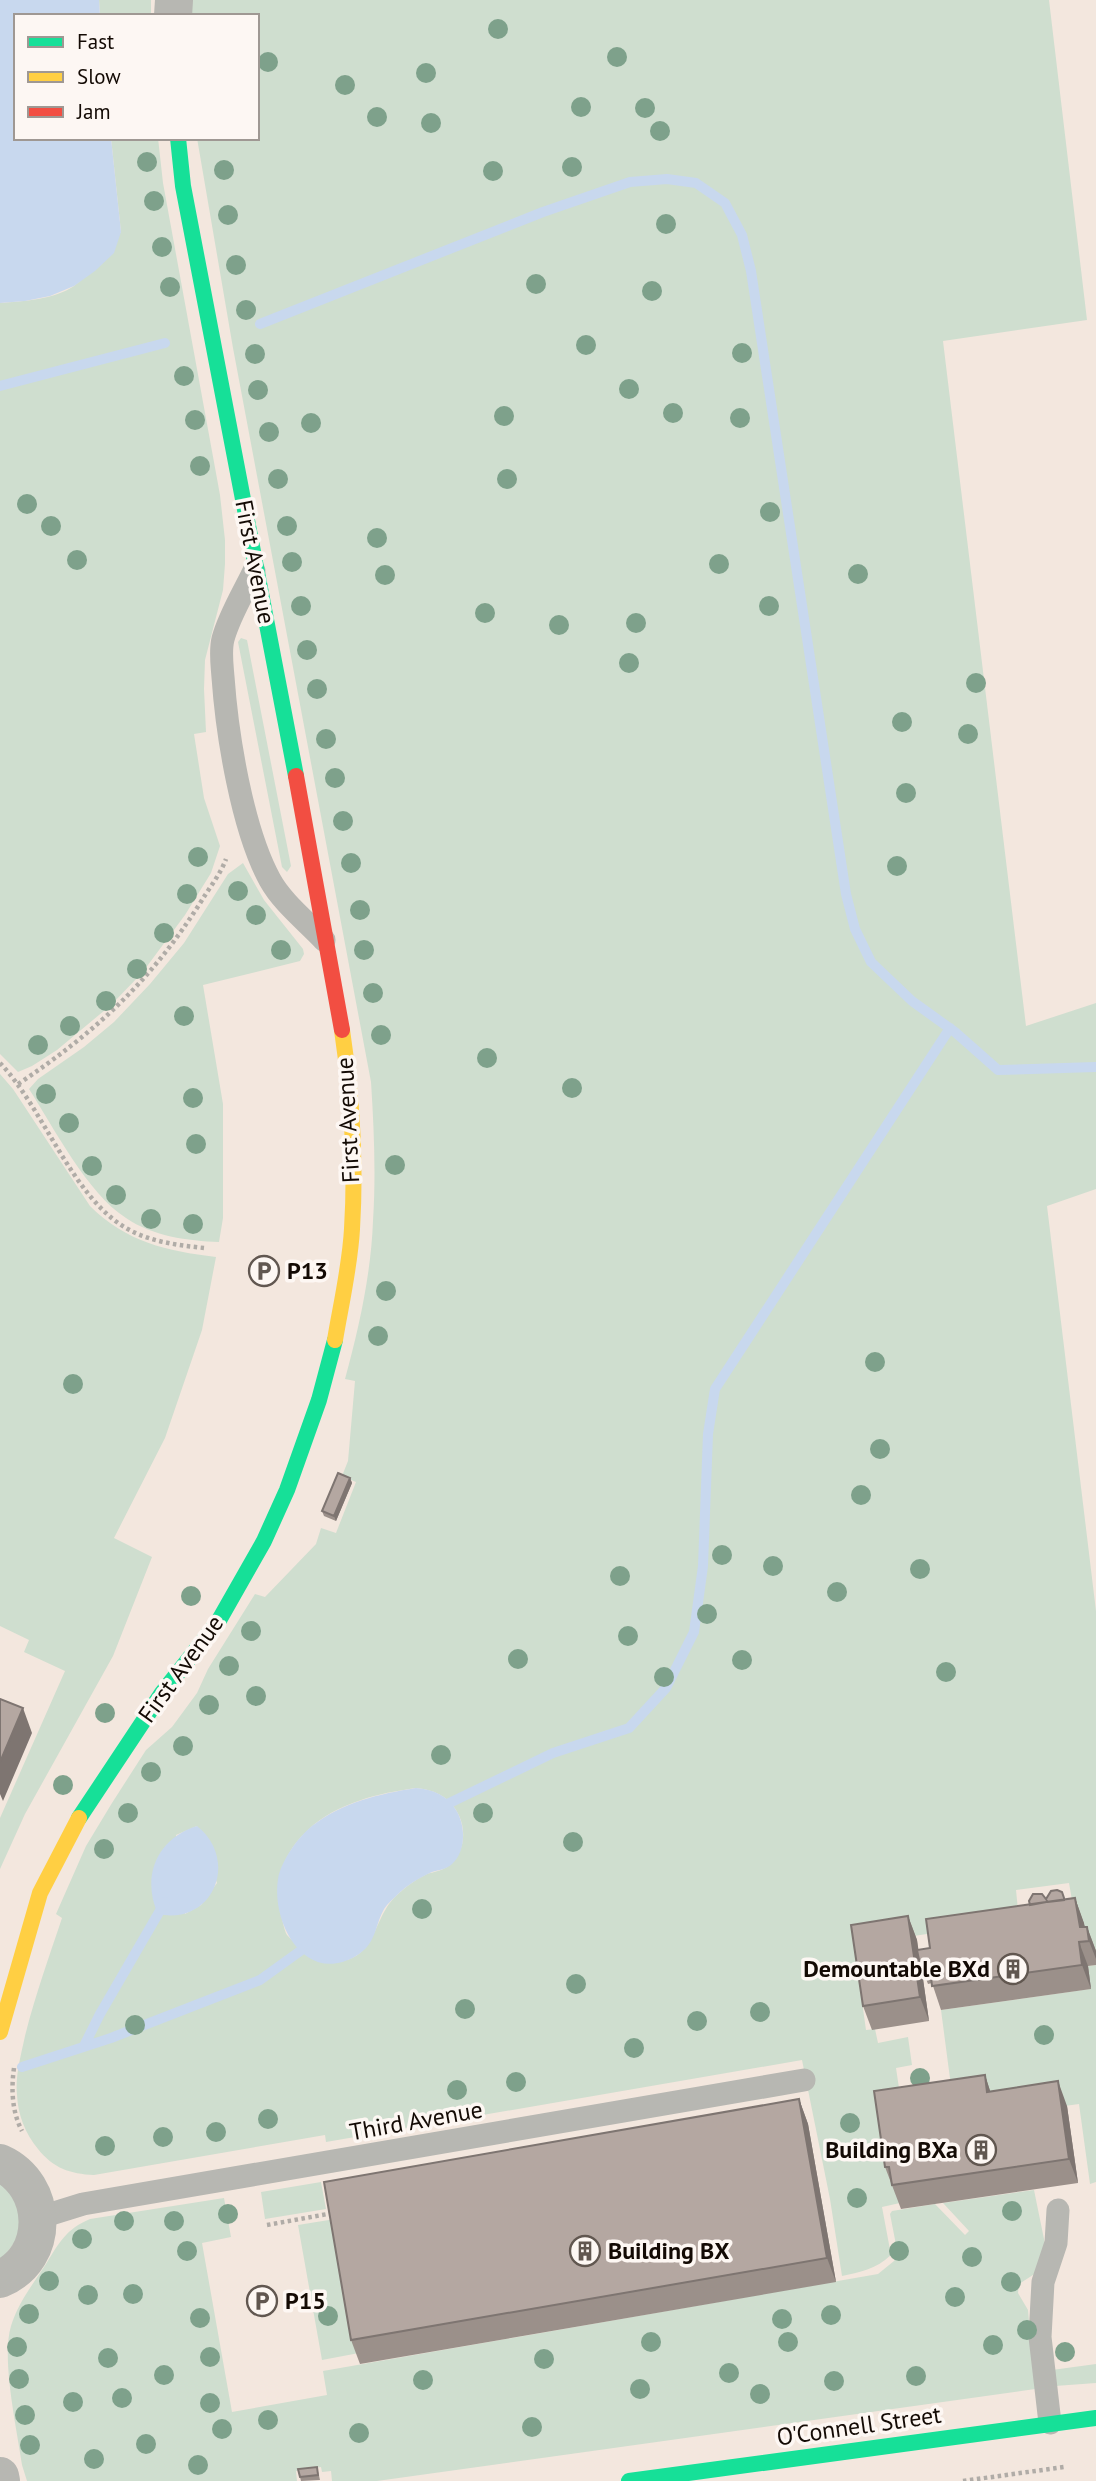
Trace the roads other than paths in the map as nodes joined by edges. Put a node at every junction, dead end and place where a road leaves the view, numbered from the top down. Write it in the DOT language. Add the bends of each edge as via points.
graph roads {
  1 [pos="178,140"];
  2 [pos="256,567"];
  3 [pos="328,945"];
  4 [pos="0,1948"];
  5 [pos="19,1961"];
  6 [pos="0,2032"];
  7 [pos="804,2080"];
  8 [pos="13,2150"];
  9 [pos="1058,2210"];
  10 [pos="38,2218"];
  11 [pos="0,2279"];
  12 [pos="1096,2418"];
  13 [pos="1050,2423"];
  14 [pos="629,2481"];
  1 -- 2 [label="street, First Avenue" via="183,186"];
  2 -- 3 [label="street, First Avenue"];
  2 -- 3 [label="lane" via="222,648 235,762 246,815 274,887"];
  3 -- 5 [label="street, First Avenue" via="347,1062 353,1142 352,1230 335,1339 319,1400 264,1541 218,1622 162,1693 87,1803 40,1893"];
  4 -- 5 [label="lane"];
  5 -- 6 [label="street, First Avenue"];
  7 -- 10 [label="lane, Third Avenue" via="83,2204"];
  8 -- 10 [label="street"];
  9 -- 13 [label="lane" via="1056,2243 1043,2282 1040,2337"];
  10 -- 11 [label="street" via="31,2252"];
  12 -- 13 [label="street, O'Connell Street"];
  13 -- 14 [label="street, O'Connell Street"];
}
